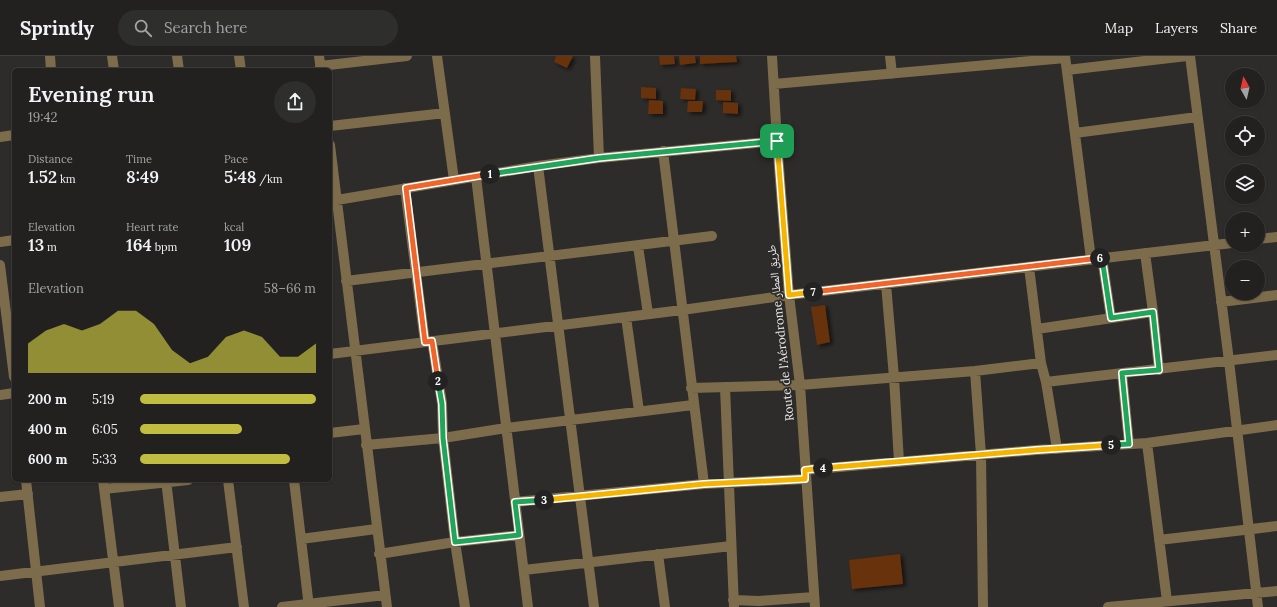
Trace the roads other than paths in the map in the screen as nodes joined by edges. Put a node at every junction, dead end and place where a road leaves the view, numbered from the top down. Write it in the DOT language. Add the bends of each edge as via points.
graph roads {
  1 [pos="50,56"];
  2 [pos="112,56"];
  3 [pos="178,56"];
  4 [pos="239,56"];
  5 [pos="407,56"];
  6 [pos="437,56"];
  7 [pos="595,56"];
  8 [pos="772,56"];
  9 [pos="890,56"];
  10 [pos="1187,56"];
  11 [pos="1190,56"];
  12 [pos="1065,57"];
  13 [pos="320,64"];
  14 [pos="51,68"];
  15 [pos="114,68"];
  16 [pos="179,68"];
  17 [pos="241,68"];
  18 [pos="1067,70"];
  19 [pos="892,74"];
  20 [pos="774,84"];
  21 [pos="445,113"];
  22 [pos="1197,117"];
  23 [pos="332,126"];
  24 [pos="1075,133"];
  25 [pos="12,135"];
  26 [pos="0,137"];
  27 [pos="777,141"];
  28 [pos="663,151"];
  29 [pos="599,158"];
  30 [pos="538,166"];
  31 [pos="476,176"];
  32 [pos="454,180"];
  33 [pos="332,182"];
  34 [pos="406,188"];
  35 [pos="333,200"];
  36 [pos="712,236"];
  37 [pos="1277,237"];
  38 [pos="1265,239"];
  39 [pos="12,240"];
  40 [pos="674,241"];
  41 [pos="0,242"];
  42 [pos="1225,244"];
  43 [pos="1214,245"];
  44 [pos="638,246"];
  45 [pos="1145,253"];
  46 [pos="550,257"];
  47 [pos="1102,258"];
  48 [pos="1091,259"];
  49 [pos="0,265"];
  50 [pos="486,265"];
  51 [pos="1029,267"];
  52 [pos="416,273"];
  53 [pos="346,281"];
  54 [pos="886,284"];
  55 [pos="789,295"];
  56 [pos="1277,295"];
  57 [pos="1221,302"];
  58 [pos="682,310"];
  59 [pos="1153,312"];
  60 [pos="648,314"];
  61 [pos="626,317"];
  62 [pos="1111,318"];
  63 [pos="10,319"];
  64 [pos="558,325"];
  65 [pos="1037,329"];
  66 [pos="494,333"];
  67 [pos="428,341"];
  68 [pos="12,348"];
  69 [pos="355,350"];
  70 [pos="332,354"];
  71 [pos="1277,356"];
  72 [pos="1229,361"];
  73 [pos="1041,363"];
  74 [pos="1159,370"];
  75 [pos="975,371"];
  76 [pos="1122,373"];
  77 [pos="894,377"];
  78 [pos="1046,382"];
  79 [pos="800,385"];
  80 [pos="725,387"];
  81 [pos="691,388"];
  82 [pos="12,393"];
  83 [pos="0,395"];
  84 [pos="694,405"];
  85 [pos="639,411"];
  86 [pos="571,420"];
  87 [pos="1277,425"];
  88 [pos="506,428"];
  89 [pos="364,429"];
  90 [pos="1237,430"];
  91 [pos="332,433"];
  92 [pos="443,438"];
  93 [pos="1147,443"];
  94 [pos="1129,444"];
  95 [pos="366,445"];
  96 [pos="1057,449"];
  97 [pos="981,455"];
  98 [pos="899,462"];
  99 [pos="805,474"];
  100 [pos="26,482"];
  101 [pos="146,482"];
  102 [pos="167,482"];
  103 [pos="228,482"];
  104 [pos="294,482"];
  105 [pos="729,483"];
  106 [pos="104,484"];
  107 [pos="704,484"];
  108 [pos="28,494"];
  109 [pos="581,497"];
  110 [pos="0,498"];
  111 [pos="515,502"];
  112 [pos="1277,526"];
  113 [pos="376,528"];
  114 [pos="1248,529"];
  115 [pos="519,535"];
  116 [pos="301,539"];
  117 [pos="1159,540"];
  118 [pos="455,542"];
  119 [pos="731,546"];
  120 [pos="237,547"];
  121 [pos="175,554"];
  122 [pos="379,554"];
  123 [pos="658,554"];
  124 [pos="114,562"];
  125 [pos="589,562"];
  126 [pos="524,570"];
  127 [pos="36,572"];
  128 [pos="0,576"];
  129 [pos="1277,591"];
  130 [pos="1256,593"];
  131 [pos="385,595"];
  132 [pos="1167,601"];
  133 [pos="814,602"];
  134 [pos="734,603"];
  135 [pos="759,604"];
  136 [pos="309,605"];
  137 [pos="40,607"];
  138 [pos="119,607"];
  139 [pos="181,607"];
  140 [pos="244,607"];
  141 [pos="282,607"];
  142 [pos="387,607"];
  143 [pos="465,607"];
  144 [pos="528,607"];
  145 [pos="594,607"];
  146 [pos="665,607"];
  147 [pos="983,607"];
  148 [pos="1108,607"];
  149 [pos="1258,607"];
  1 -- 14 [label="street"];
  2 -- 15 [label="street"];
  3 -- 16 [label="street"];
  4 -- 17 [label="street"];
  5 -- 13 [label="street"];
  6 -- 21 [label="street"];
  7 -- 29 [label="street"];
  8 -- 20 [label="street, Route de l'Aérodrome طريق المطار"];
  9 -- 19 [label="street"];
  10 -- 18 [label="street"];
  11 -- 22 [label="street"];
  12 -- 18 [label="street"];
  12 -- 19 [label="street"];
  18 -- 24 [label="street"];
  19 -- 20 [label="street"];
  20 -- 27 [label="street, Route de l'Aérodrome طريق المطار"];
  21 -- 23 [label="street"];
  21 -- 32 [label="street"];
  22 -- 24 [label="street"];
  22 -- 43 [label="street"];
  24 -- 48 [label="street"];
  25 -- 26 [label="street"];
  27 -- 28 [label="street"];
  27 -- 55 [label="street, Route de l'Aérodrome طريق المطار"];
  28 -- 29 [label="street"];
  28 -- 40 [label="street"];
  29 -- 30 [label="street"];
  30 -- 31 [label="street"];
  30 -- 46 [label="street"];
  31 -- 32 [label="street"];
  31 -- 50 [label="street"];
  32 -- 34 [label="street"];
  33 -- 35 [label="street"];
  34 -- 35 [label="street"];
  34 -- 52 [label="street"];
  35 -- 53 [label="street"];
  36 -- 40 [label="street"];
  37 -- 38 [label="street"];
  39 -- 41 [label="street"];
  40 -- 44 [label="street"];
  40 -- 58 [label="street"];
  42 -- 43 [label="street"];
  43 -- 45 [label="street"];
  43 -- 57 [label="street"];
  44 -- 46 [label="street"];
  44 -- 60 [label="street"];
  45 -- 47 [label="street"];
  45 -- 59 [label="street"];
  46 -- 50 [label="street"];
  46 -- 64 [label="street"];
  47 -- 48 [label="street"];
  47 -- 62 [label="street"];
  48 -- 51 [label="street"];
  49 -- 63 [label="street"];
  50 -- 52 [label="street"];
  50 -- 66 [label="street"];
  51 -- 54 [label="street"];
  51 -- 65 [label="street"];
  52 -- 53 [label="street"];
  52 -- 67 [label="street"];
  53 -- 69 [label="street"];
  54 -- 55 [label="street"];
  54 -- 77 [label="street"];
  55 -- 58 [label="street"];
  55 -- 79 [label="street, Route de l'Aérodrome طريق المطار"];
  56 -- 57 [label="street"];
  57 -- 72 [label="street"];
  58 -- 60 [label="street"];
  58 -- 81 [label="street"];
  59 -- 62 [label="street"];
  59 -- 74 [label="street"];
  60 -- 61 [label="street"];
  61 -- 64 [label="street"];
  61 -- 85 [label="street"];
  62 -- 65 [label="street"];
  63 -- 68 [label="street"];
  64 -- 66 [label="street"];
  64 -- 86 [label="street"];
  65 -- 73 [label="street"];
  66 -- 67 [label="street"];
  66 -- 88 [label="street"];
  67 -- 69 [label="street"];
  67 -- 92 [label="street" via="442,404"];
  69 -- 70 [label="street"];
  69 -- 89 [label="street"];
  71 -- 72 [label="street"];
  72 -- 74 [label="street"];
  72 -- 90 [label="street"];
  73 -- 75 [label="street"];
  73 -- 78 [label="street"];
  74 -- 76 [label="street"];
  75 -- 77 [label="street"];
  75 -- 97 [label="street"];
  76 -- 78 [label="street"];
  76 -- 94 [label="street"];
  77 -- 79 [label="street"];
  77 -- 98 [label="street"];
  78 -- 96 [label="street"];
  79 -- 80 [label="street"];
  79 -- 99 [label="street, Route de l'Aérodrome طريق المطار"];
  80 -- 81 [label="street"];
  80 -- 105 [label="street"];
  81 -- 84 [label="street"];
  82 -- 83 [label="street"];
  84 -- 85 [label="street"];
  84 -- 107 [label="street"];
  85 -- 86 [label="street"];
  86 -- 88 [label="street"];
  86 -- 109 [label="street"];
  87 -- 90 [label="street"];
  88 -- 92 [label="street"];
  88 -- 111 [label="street"];
  89 -- 91 [label="street"];
  89 -- 95 [label="street"];
  90 -- 93 [label="street"];
  90 -- 114 [label="street"];
  92 -- 95 [label="street"];
  92 -- 118 [label="street"];
  93 -- 94 [label="street"];
  93 -- 117 [label="street"];
  94 -- 96 [label="street"];
  95 -- 113 [label="street"];
  96 -- 97 [label="street"];
  97 -- 98 [label="street"];
  97 -- 147 [label="street"];
  98 -- 99 [label="street"];
  99 -- 105 [label="street"];
  99 -- 133 [label="street, Route de l'Aérodrome طريق المطار"];
  100 -- 108 [label="street"];
  101 -- 106 [label="street"];
  102 -- 121 [label="street"];
  103 -- 120 [label="street"];
  104 -- 116 [label="street"];
  105 -- 107 [label="street"];
  105 -- 119 [label="street"];
  106 -- 124 [label="street"];
  107 -- 109 [label="street"];
  108 -- 110 [label="street"];
  108 -- 127 [label="street"];
  109 -- 111 [label="street"];
  109 -- 125 [label="street"];
  111 -- 115 [label="street"];
  112 -- 114 [label="street"];
  113 -- 116 [label="street"];
  113 -- 122 [label="street"];
  114 -- 117 [label="street"];
  114 -- 130 [label="street"];
  115 -- 118 [label="street"];
  115 -- 126 [label="street"];
  116 -- 136 [label="street"];
  117 -- 132 [label="street"];
  118 -- 122 [label="street"];
  118 -- 143 [label="street"];
  119 -- 123 [label="street"];
  119 -- 134 [label="street"];
  120 -- 121 [label="street"];
  120 -- 140 [label="street"];
  121 -- 124 [label="street"];
  121 -- 139 [label="street"];
  122 -- 131 [label="street"];
  123 -- 125 [label="street"];
  123 -- 146 [label="street"];
  124 -- 127 [label="street"];
  124 -- 138 [label="street"];
  125 -- 126 [label="street"];
  125 -- 145 [label="street"];
  126 -- 144 [label="street"];
  127 -- 128 [label="street"];
  127 -- 137 [label="street"];
  129 -- 130 [label="street"];
  130 -- 132 [label="street"];
  130 -- 149 [label="street"];
  131 -- 136 [label="street"];
  131 -- 142 [label="street"];
  132 -- 148 [label="street"];
  133 -- 135 [label="street"];
  134 -- 135 [label="street"];
  136 -- 141 [label="street"];
}
